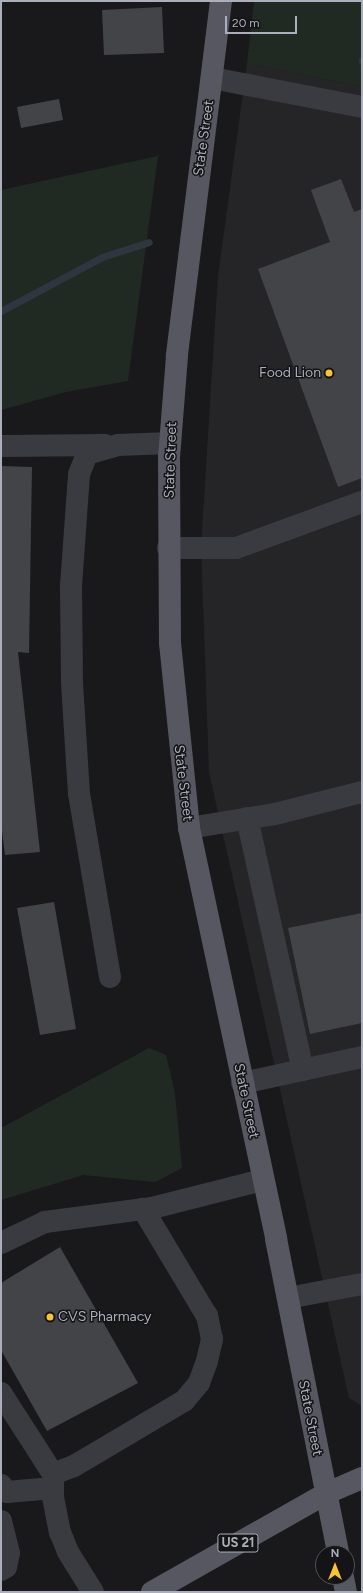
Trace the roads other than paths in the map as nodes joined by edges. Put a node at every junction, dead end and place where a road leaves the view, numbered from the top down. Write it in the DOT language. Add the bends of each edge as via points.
graph roads {
  1 [pos="221,1"];
  2 [pos="212,78"];
  3 [pos="362,107"];
  4 [pos="170,443"];
  5 [pos="118,444"];
  6 [pos="1,446"];
  7 [pos="362,502"];
  8 [pos="168,548"];
  9 [pos="362,792"];
  10 [pos="247,818"];
  11 [pos="189,828"];
  12 [pos="110,977"];
  13 [pos="362,1057"];
  14 [pos="303,1070"];
  15 [pos="242,1083"];
  16 [pos="263,1180"];
  17 [pos="143,1209"];
  18 [pos="1,1243"];
  19 [pos="362,1284"];
  20 [pos="288,1298"];
  21 [pos="1,1393"];
  22 [pos="362,1478"];
  23 [pos="53,1481"];
  24 [pos="3,1491"];
  25 [pos="325,1494"];
  26 [pos="1,1521"];
  27 [pos="336,1545"];
  28 [pos="1,1570"];
  29 [pos="93,1592"];
  30 [pos="152,1592"];
  1 -- 2 [label="main road, State Street"];
  2 -- 3 [label="street"];
  2 -- 4 [label="main road, State Street" via="181,314"];
  4 -- 5 [label="street"];
  4 -- 8 [label="main road, State Street"];
  5 -- 6 [label="street"];
  5 -- 12 [label="street" via="87,454 79,474 71,586 72,682 79,794"];
  7 -- 8 [label="street" via="236,548"];
  8 -- 11 [label="main road, State Street" via="170,644"];
  9 -- 10 [label="street"];
  10 -- 11 [label="street"];
  10 -- 14 [label="street"];
  11 -- 15 [label="main road, State Street"];
  13 -- 14 [label="street"];
  14 -- 15 [label="street"];
  15 -- 16 [label="main road, State Street"];
  16 -- 17 [label="street"];
  16 -- 20 [label="main road, State Street"];
  17 -- 18 [label="street" via="45,1222"];
  17 -- 23 [label="street" via="207,1316 212,1339 207,1361 199,1383 184,1401"];
  19 -- 20 [label="street"];
  20 -- 25 [label="main road, State Street"];
  21 -- 23 [label="street"];
  22 -- 25 [label="main road, US 21"];
  23 -- 24 [label="street"];
  23 -- 29 [label="street" via="60,1532 68,1552"];
  25 -- 27 [label="main road, State Street"];
  25 -- 30 [label="main road, US 21"];
  26 -- 28 [label="street" via="9,1553 6,1567"];
}
